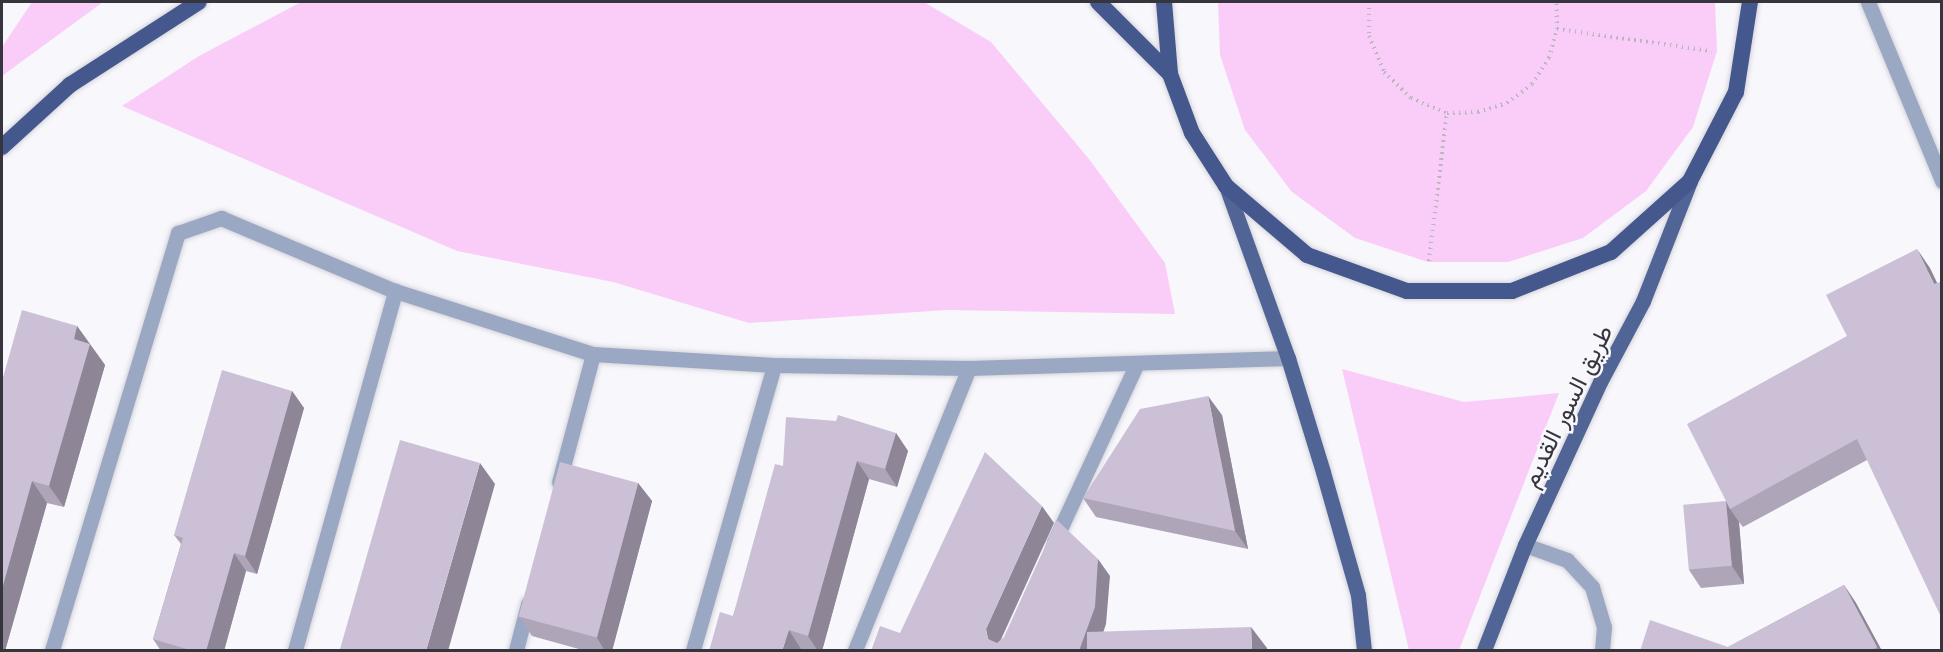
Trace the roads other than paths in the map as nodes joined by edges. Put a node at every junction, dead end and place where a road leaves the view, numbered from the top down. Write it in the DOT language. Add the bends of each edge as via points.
graph roads {
  1 [pos="200,2"];
  2 [pos="1098,2"];
  3 [pos="1164,2"];
  4 [pos="1750,2"];
  5 [pos="1868,2"];
  6 [pos="1170,74"];
  7 [pos="2,147"];
  8 [pos="1690,181"];
  9 [pos="1941,181"];
  10 [pos="1226,186"];
  11 [pos="395,291"];
  12 [pos="592,354"];
  13 [pos="1288,358"];
  14 [pos="774,365"];
  15 [pos="1136,365"];
  16 [pos="969,368"];
  17 [pos="554,502"];
  18 [pos="1525,545"];
  19 [pos="1048,554"];
  20 [pos="530,593"];
  21 [pos="52,651"];
  22 [pos="295,651"];
  23 [pos="516,651"];
  24 [pos="693,651"];
  25 [pos="855,651"];
  26 [pos="1364,651"];
  27 [pos="1484,651"];
  28 [pos="1602,651"];
  1 -- 7 [label="highway" via="70,85"];
  2 -- 6 [label="highway"];
  3 -- 6 [label="highway"];
  4 -- 8 [label="highway" via="1736,92"];
  5 -- 9 [label="street"];
  6 -- 10 [label="highway" via="1192,133"];
  8 -- 10 [label="highway" via="1611,252 1512,291 1407,291 1307,255"];
  8 -- 18 [label="main road, طريق السور القديم" via="1643,301 1600,382"];
  10 -- 13 [label="main road"];
  11 -- 12 [label="street"];
  11 -- 21 [label="street" via="221,218 178,233"];
  11 -- 22 [label="street"];
  12 -- 14 [label="street"];
  12 -- 17 [label="street"];
  13 -- 15 [label="street"];
  13 -- 26 [label="main road" via="1358,595"];
  14 -- 16 [label="street"];
  14 -- 24 [label="street"];
  15 -- 16 [label="street"];
  15 -- 19 [label="street"];
  16 -- 25 [label="street"];
  18 -- 27 [label="main road, طريق السور القديم"];
  18 -- 28 [label="street" via="1567,561 1592,587 1604,627"];
  20 -- 23 [label="street"];
}
